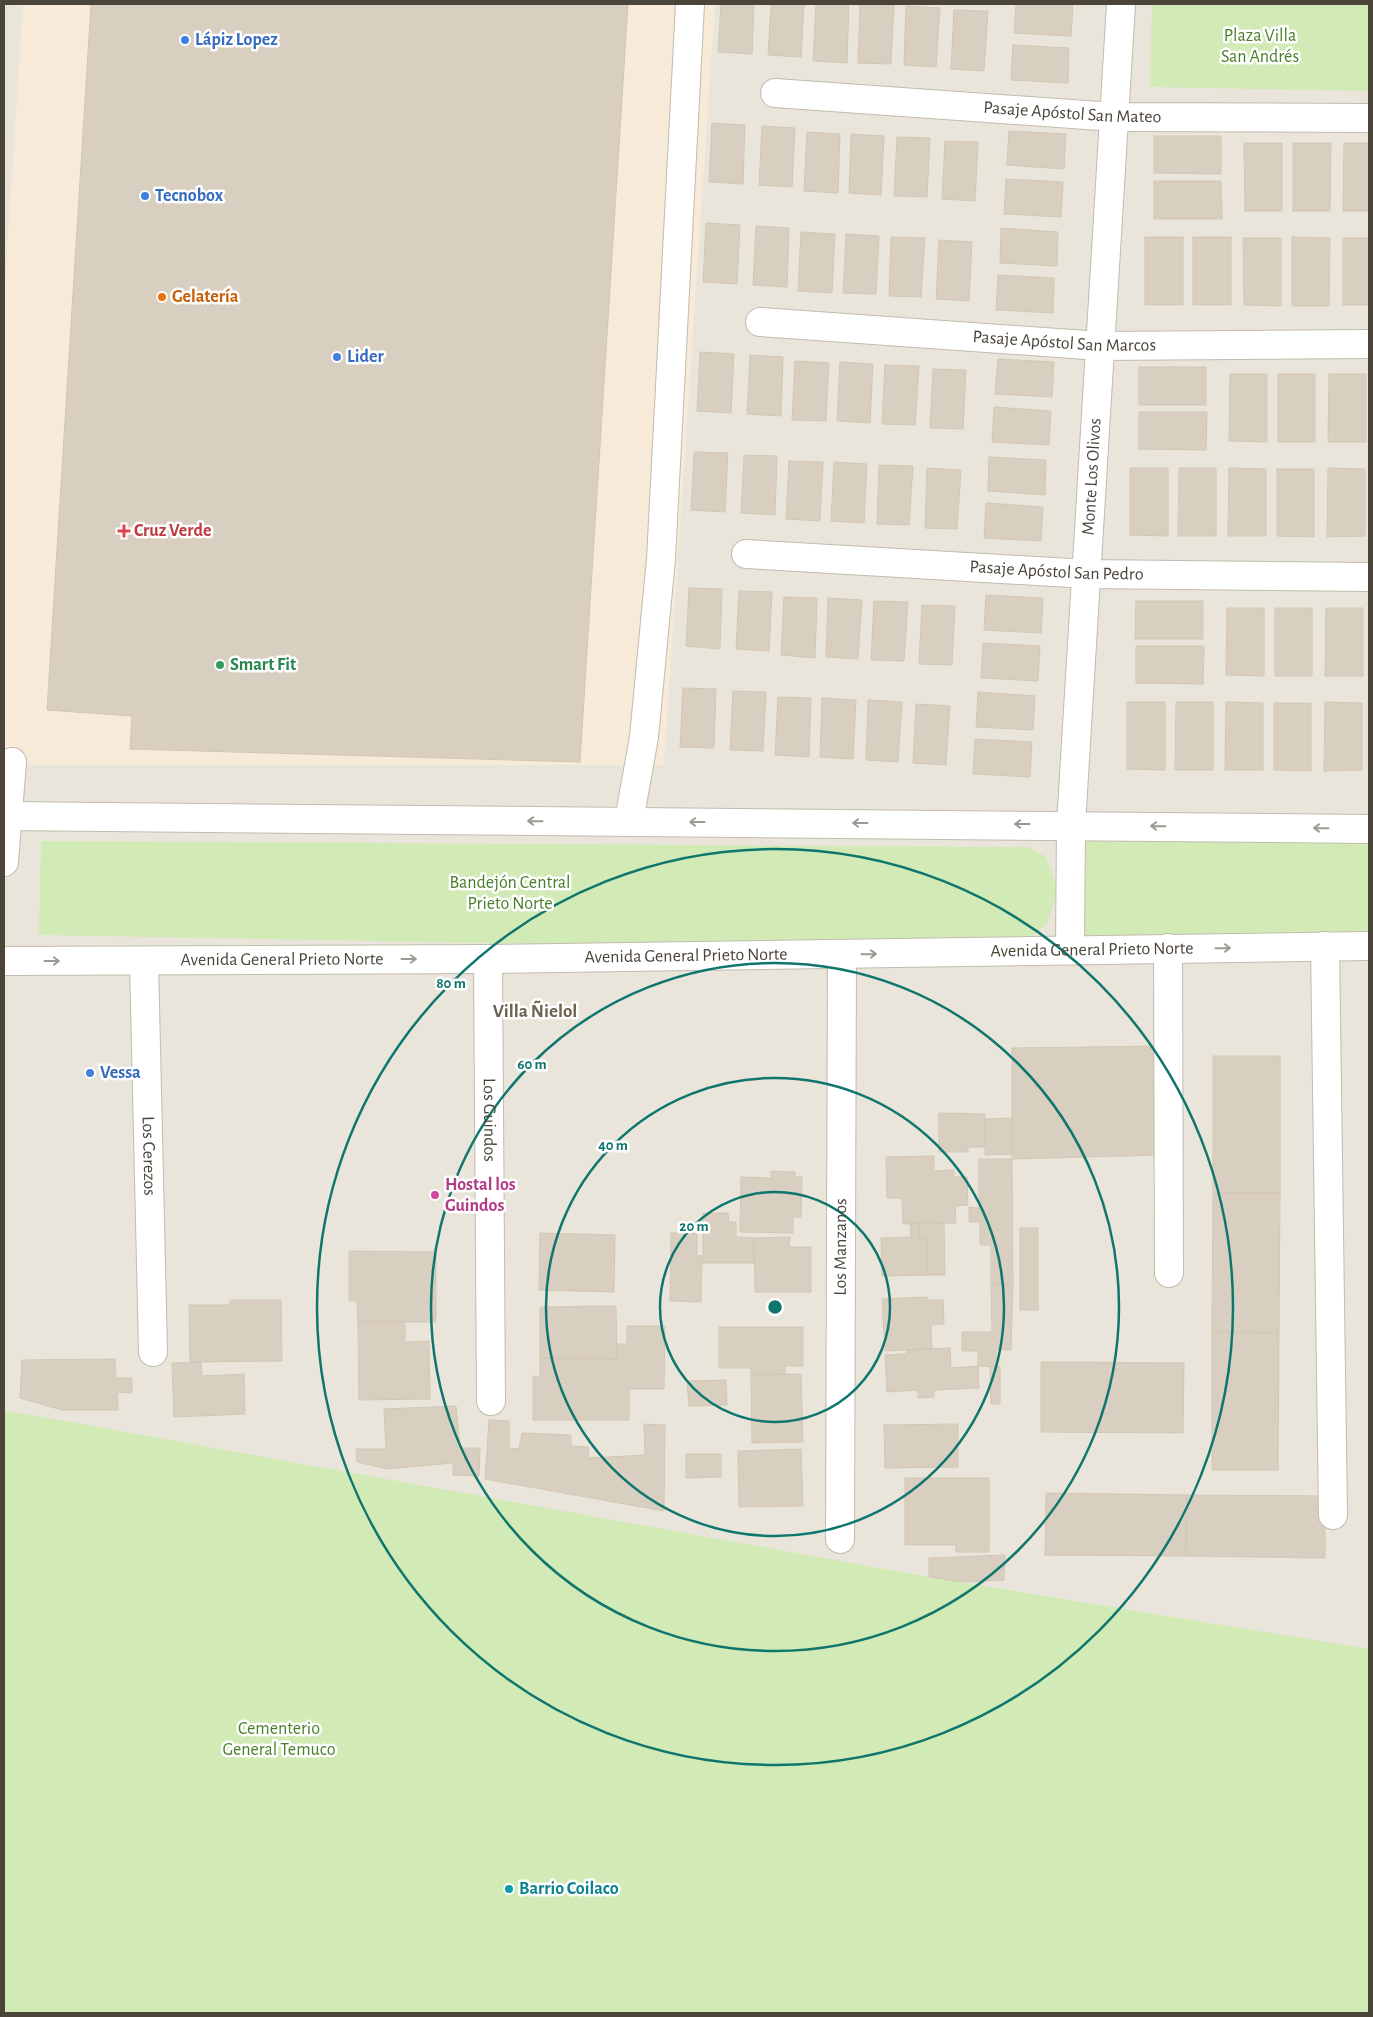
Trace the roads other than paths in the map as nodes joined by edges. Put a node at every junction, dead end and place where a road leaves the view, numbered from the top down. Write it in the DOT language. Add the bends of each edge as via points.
graph roads {
  1 [pos="690,4"];
  2 [pos="1121,4"];
  3 [pos="775,93"];
  4 [pos="1114,117"];
  5 [pos="1369,118"];
  6 [pos="760,322"];
  7 [pos="1369,344"];
  8 [pos="1100,346"];
  9 [pos="746,554"];
  10 [pos="1086,574"];
  11 [pos="1369,577"];
  12 [pos="12,762"];
  13 [pos="6,816"];
  14 [pos="630,821"];
  15 [pos="1071,825"];
  16 [pos="1369,829"];
  17 [pos="4,862"];
  18 [pos="1326,946"];
  19 [pos="1369,946"];
  20 [pos="1168,948"];
  21 [pos="1070,950"];
  22 [pos="842,955"];
  23 [pos="488,959"];
  24 [pos="4,961"];
  25 [pos="144,961"];
  26 [pos="1169,1273"];
  27 [pos="154,1352"];
  28 [pos="491,1401"];
  29 [pos="1333,1515"];
  30 [pos="840,1539"];
  1 -- 14 [label="street" via="661,559 644,737"];
  2 -- 4 [label="street, Monte Los Olivos"];
  3 -- 4 [label="street, Pasaje Apóstol San Mateo"];
  4 -- 5 [label="street, Pasaje Apóstol San Mateo"];
  4 -- 8 [label="street, Monte Los Olivos"];
  6 -- 8 [label="street, Pasaje Apóstol San Marcos"];
  7 -- 8 [label="street, Pasaje Apóstol San Marcos"];
  8 -- 10 [label="street, Monte Los Olivos"];
  9 -- 10 [label="street, Pasaje Apóstol San Pedro"];
  10 -- 11 [label="street, Pasaje Apóstol San Pedro"];
  10 -- 15 [label="street, Monte Los Olivos"];
  12 -- 13 [label="street"];
  14 -- 13 [label="street, one-way"];
  13 -- 17 [label="street"];
  15 -- 14 [label="street, one-way"];
  16 -- 15 [label="street, one-way"];
  15 -- 21 [label="street, Monte Los Olivos"];
  18 -- 19 [label="street, Avenida General Prieto Norte"];
  20 -- 18 [label="street, Avenida General Prieto Norte, one-way"];
  18 -- 29 [label="street"];
  20 -- 21 [label="street, Avenida General Prieto Norte"];
  20 -- 26 [label="street"];
  22 -- 21 [label="street, Avenida General Prieto Norte, one-way"];
  22 -- 23 [label="street, Avenida General Prieto Norte"];
  22 -- 30 [label="street, Los Manzanos"];
  25 -- 23 [label="street, Avenida General Prieto Norte, one-way"];
  23 -- 28 [label="street, Los Guindos"];
  24 -- 25 [label="street, Avenida General Prieto Norte, one-way"];
  25 -- 27 [label="street, Los Cerezos"];
}
